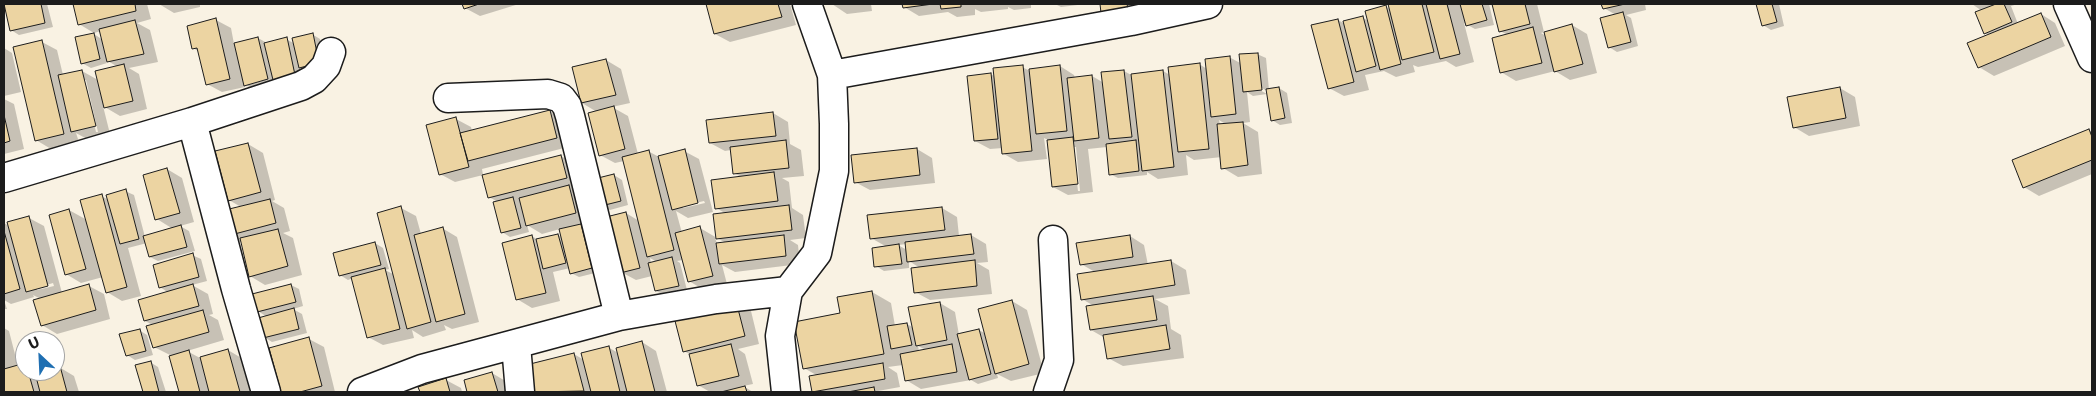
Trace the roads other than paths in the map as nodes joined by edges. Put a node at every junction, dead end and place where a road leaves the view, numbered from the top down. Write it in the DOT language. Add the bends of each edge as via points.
graph roads {
  1 [pos="807,4"];
  2 [pos="1208,4"];
  3 [pos="2068,4"];
  4 [pos="331,52"];
  5 [pos="2092,58"];
  6 [pos="832,75"];
  7 [pos="448,98"];
  8 [pos="192,122"];
  9 [pos="4,178"];
  10 [pos="1053,240"];
  11 [pos="788,291"];
  12 [pos="619,316"];
  13 [pos="516,345"];
  14 [pos="266,392"];
  15 [pos="362,392"];
  16 [pos="520,392"];
  17 [pos="786,392"];
  18 [pos="1048,392"];
  1 -- 6 [label="street"];
  2 -- 6 [label="street"];
  3 -- 5 [label="street"];
  4 -- 8 [label="street" via="326,66 314,79 301,86"];
  6 -- 11 [label="street" via="834,171 817,253"];
  7 -- 12 [label="street" via="548,94 561,98 570,116"];
  8 -- 9 [label="street"];
  8 -- 14 [label="street"];
  10 -- 18 [label="street" via="1059,360"];
  11 -- 12 [label="street" via="716,299"];
  11 -- 17 [label="street" via="780,336"];
  12 -- 13 [label="street"];
  13 -- 15 [label="street" via="422,368"];
  13 -- 16 [label="street"];
}
